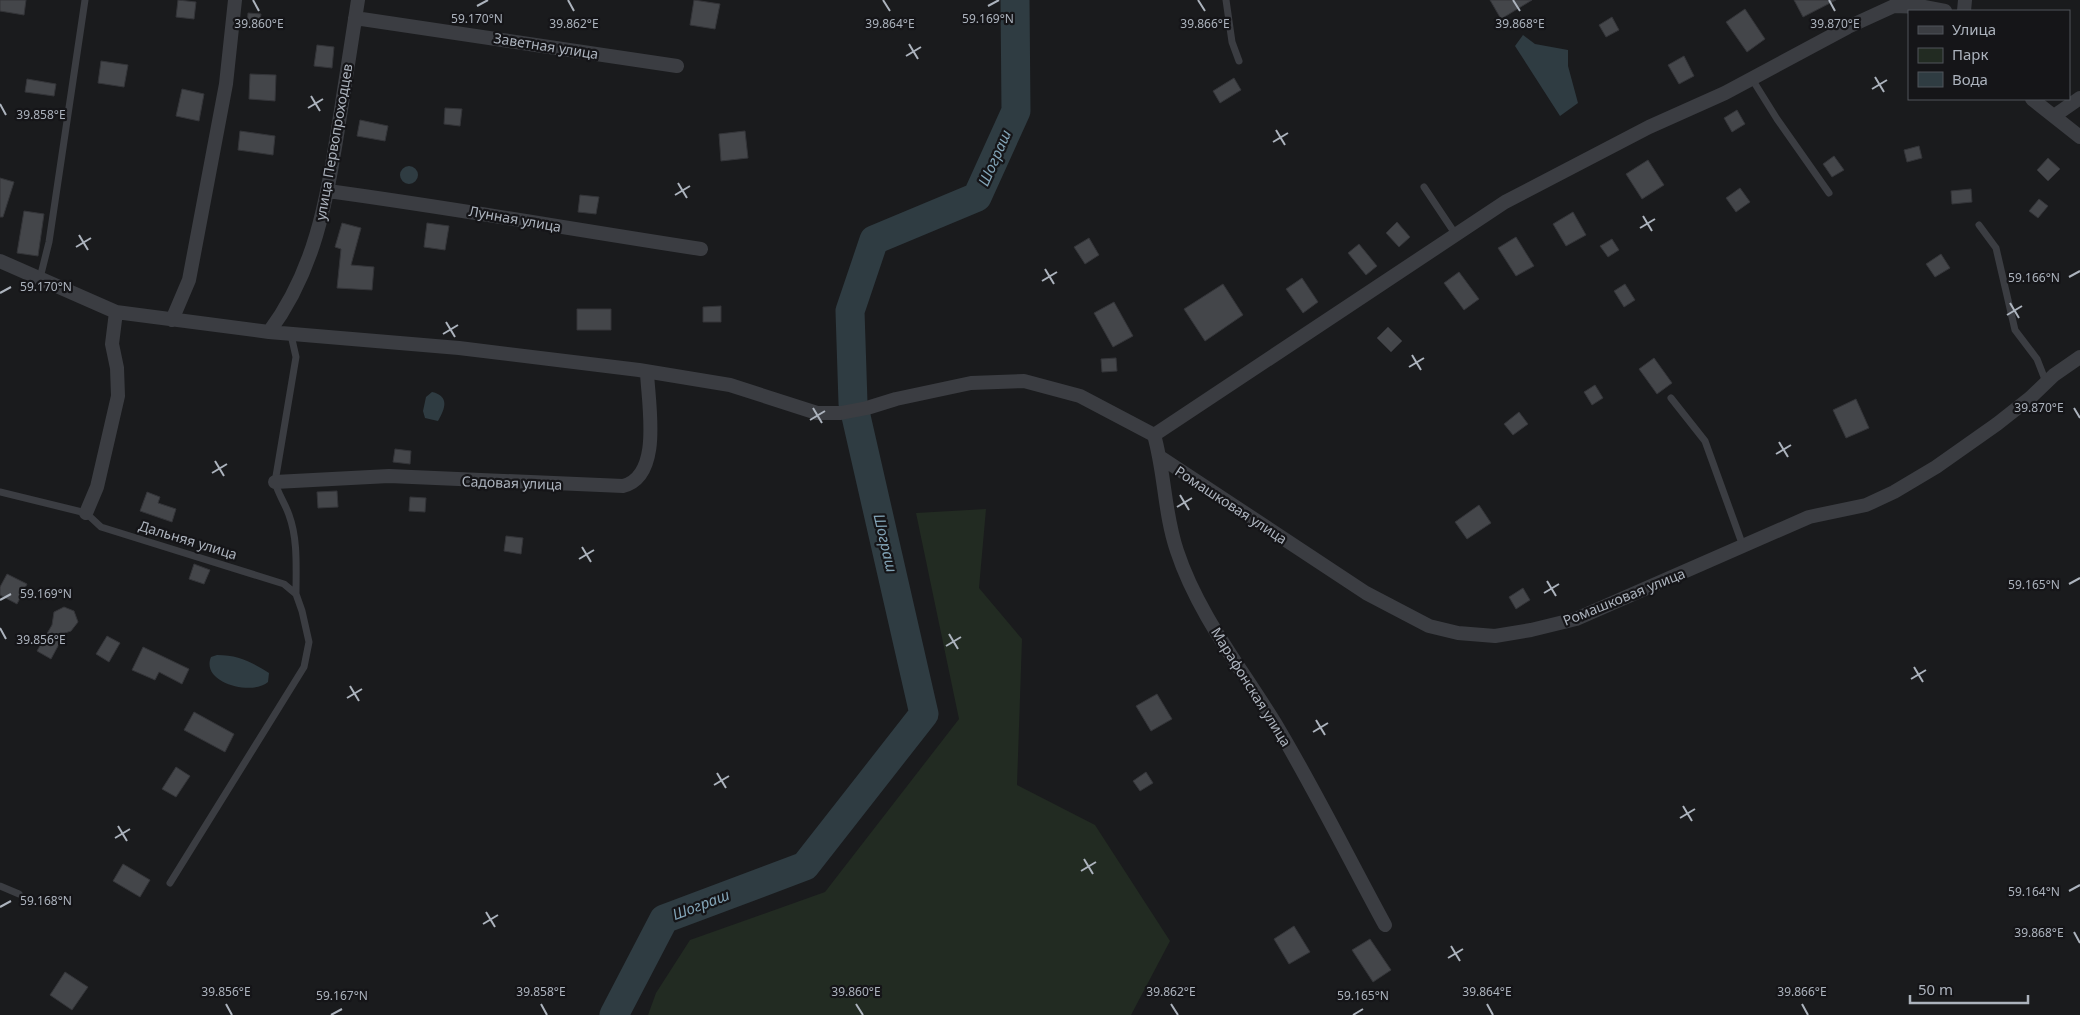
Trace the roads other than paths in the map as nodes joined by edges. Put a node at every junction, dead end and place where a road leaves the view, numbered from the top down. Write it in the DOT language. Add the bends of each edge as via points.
graph roads {
  1 [pos="85,0"];
  2 [pos="235,0"];
  3 [pos="358,0"];
  4 [pos="1226,0"];
  5 [pos="1901,3"];
  6 [pos="1940,10"];
  7 [pos="355,18"];
  8 [pos="1239,61"];
  9 [pos="677,66"];
  10 [pos="1752,79"];
  11 [pos="2080,98"];
  12 [pos="2033,100"];
  13 [pos="2054,116"];
  14 [pos="2080,137"];
  15 [pos="1424,187"];
  16 [pos="328,191"];
  17 [pos="1829,192"];
  18 [pos="1978,225"];
  19 [pos="1456,234"];
  20 [pos="701,249"];
  21 [pos="0,261"];
  22 [pos="40,278"];
  23 [pos="116,312"];
  24 [pos="172,320"];
  25 [pos="269,332"];
  26 [pos="291,335"];
  27 [pos="2080,357"];
  28 [pos="648,372"];
  29 [pos="2046,382"];
  30 [pos="1671,398"];
  31 [pos="1154,435"];
  32 [pos="1160,457"];
  33 [pos="275,482"];
  34 [pos="0,492"];
  35 [pos="86,513"];
  36 [pos="1744,546"];
  37 [pos="296,594"];
  38 [pos="170,883"];
  39 [pos="0,886"];
  40 [pos="19,894"];
  41 [pos="1385,925"];
  1 -- 22 [label="lane" via="49,242"];
  2 -- 24 [label="street" via="226,84 189,280"];
  3 -- 7 [label="street, улица Первопроходцев"];
  4 -- 8 [label="lane" via="1232,42"];
  5 -- 6 [label="street"];
  5 -- 10 [label="street" via="1848,27"];
  7 -- 9 [label="street, Заветная улица"];
  7 -- 16 [label="street, улица Первопроходцев"];
  10 -- 17 [label="lane"];
  10 -- 19 [label="street" via="1649,126 1513,198"];
  11 -- 13 [label="street"];
  12 -- 13 [label="street"];
  13 -- 14 [label="street"];
  15 -- 19 [label="lane"];
  16 -- 20 [label="street, Лунная улица" via="468,210"];
  16 -- 25 [label="street, улица Первопроходцев" via="309,261 295,292"];
  18 -- 29 [label="lane" via="1996,248 2015,330 2037,359"];
  19 -- 31 [label="street"];
  21 -- 22 [label="street"];
  22 -- 23 [label="street"];
  23 -- 24 [label="street"];
  23 -- 35 [label="street" via="112,344 118,396 98,487"];
  24 -- 25 [label="street"];
  25 -- 26 [label="street"];
  26 -- 28 [label="street" via="459,348"];
  26 -- 33 [label="lane" via="296,357"];
  27 -- 29 [label="street, Ромашковая улица"];
  28 -- 31 [label="street" via="730,385 817,413 867,408 971,383 1024,381 1080,396"];
  28 -- 33 [label="street, Садовая улица" via="651,440 646,466 633,484 613,486 388,476"];
  29 -- 36 [label="street, Ромашковая улица" via="1997,424 1894,492 1866,505 1809,517"];
  30 -- 36 [label="lane" via="1705,441"];
  31 -- 32 [label="street, Марафонская улица"];
  32 -- 36 [label="street, Ромашковая улица" via="1366,593 1429,626 1458,633 1495,636 1576,619"];
  32 -- 41 [label="street, Марафонская улица" via="1165,507 1176,550 1196,598 1308,780"];
  33 -- 37 [label="lane" via="289,515 295,547"];
  34 -- 35 [label="lane, Дальняя улица"];
  35 -- 37 [label="lane, Дальняя улица" via="101,527 284,584"];
  37 -- 38 [label="lane" via="309,642 304,667"];
  39 -- 40 [label="lane"];
}
